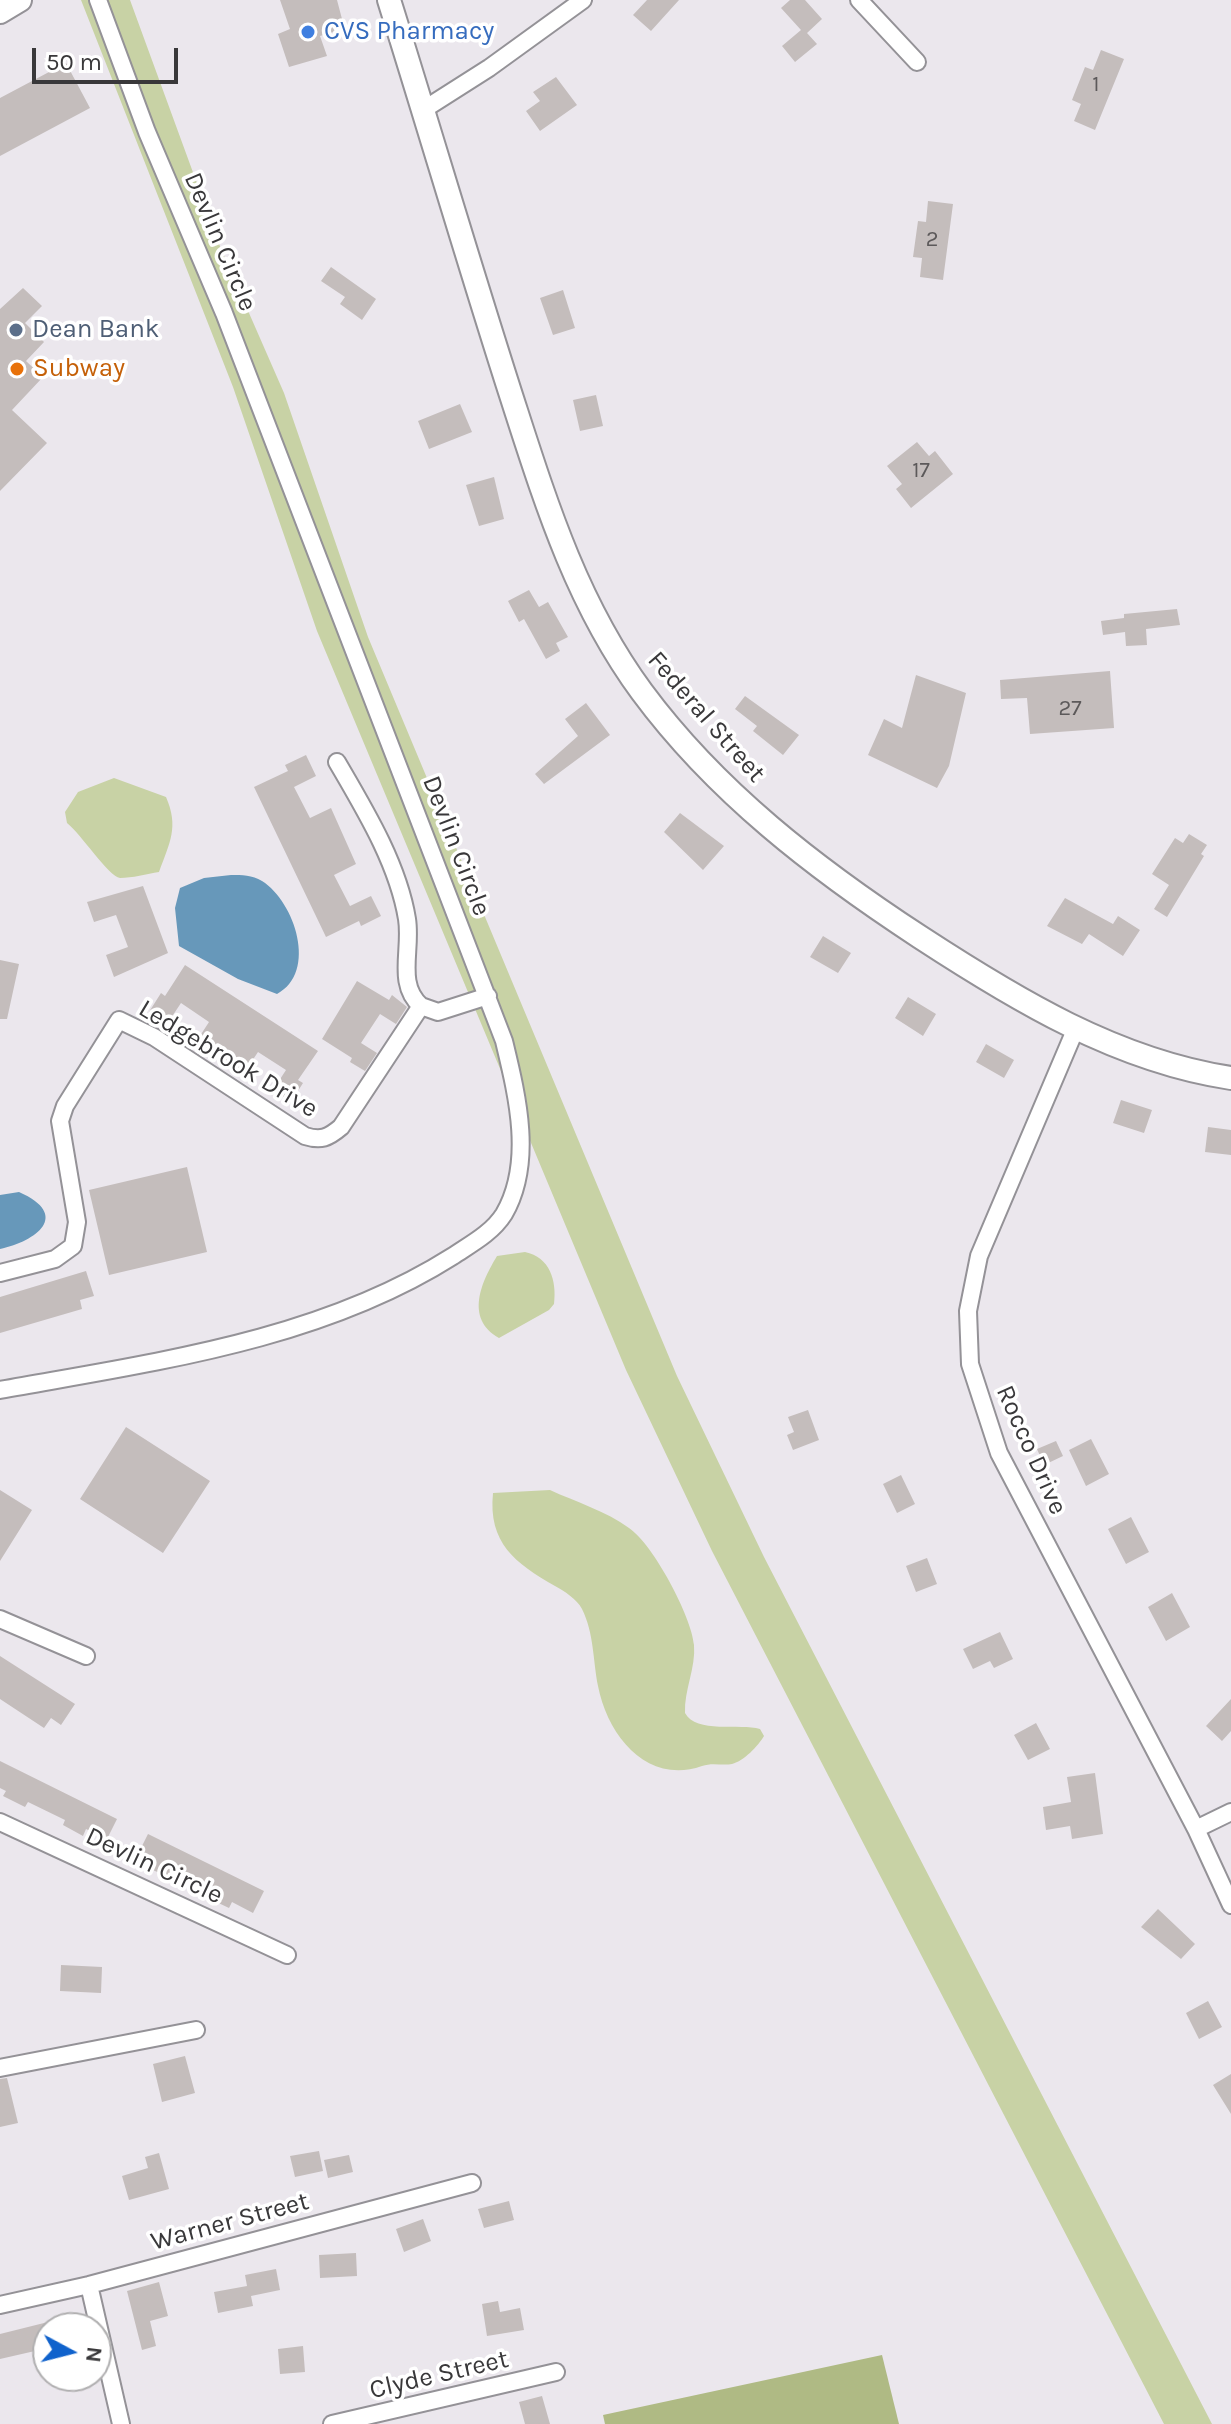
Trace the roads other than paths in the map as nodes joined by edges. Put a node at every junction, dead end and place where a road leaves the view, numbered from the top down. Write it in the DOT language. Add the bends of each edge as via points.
graph roads {
  1 [pos="20,0"];
  2 [pos="98,0"];
  3 [pos="389,0"];
  4 [pos="583,0"];
  5 [pos="859,0"];
  6 [pos="0,12"];
  7 [pos="917,62"];
  8 [pos="423,110"];
  9 [pos="337,762"];
  10 [pos="488,996"];
  11 [pos="421,1006"];
  12 [pos="1076,1028"];
  13 [pos="1231,1078"];
  14 [pos="0,1273"];
  15 [pos="0,1390"];
  16 [pos="0,1619"];
  17 [pos="86,1656"];
  18 [pos="1231,1812"];
  19 [pos="0,1822"];
  20 [pos="1196,1829"];
  21 [pos="1231,1905"];
  22 [pos="287,1955"];
  23 [pos="196,2030"];
  24 [pos="0,2068"];
  25 [pos="472,2183"];
  26 [pos="89,2285"];
  27 [pos="0,2305"];
  28 [pos="556,2372"];
  29 [pos="121,2424"];
  30 [pos="332,2424"];
  1 -- 6 [label="street"];
  2 -- 10 [label="street, Devlin Circle"];
  3 -- 8 [label="street, Federal Street"];
  4 -- 8 [label="street"];
  5 -- 7 [label="street"];
  8 -- 12 [label="street, Federal Street" via="553,527 593,615 642,692 695,755 774,832 945,954"];
  9 -- 11 [label="street" via="398,880 409,928 406,982"];
  10 -- 11 [label="street" via="438,1012"];
  10 -- 15 [label="street, Devlin Circle" via="514,1082 521,1140 512,1196 484,1236 374,1300 297,1327"];
  11 -- 14 [label="street, Ledgebrook Drive" via="341,1127 318,1140 119,1020 60,1121 77,1222 73,1246 55,1259"];
  12 -- 13 [label="street, Federal Street" via="1171,1065"];
  12 -- 20 [label="street, Rocco Drive" via="979,1256 968,1311 970,1364 999,1453"];
  16 -- 17 [label="street"];
  18 -- 20 [label="street"];
  19 -- 22 [label="street, Devlin Circle"];
  20 -- 21 [label="street, Rocco Drive"];
  23 -- 24 [label="street"];
  25 -- 26 [label="street, Warner Street"];
  26 -- 27 [label="street, Warner Street"];
  26 -- 29 [label="street"];
  28 -- 30 [label="street, Clyde Street"];
}
